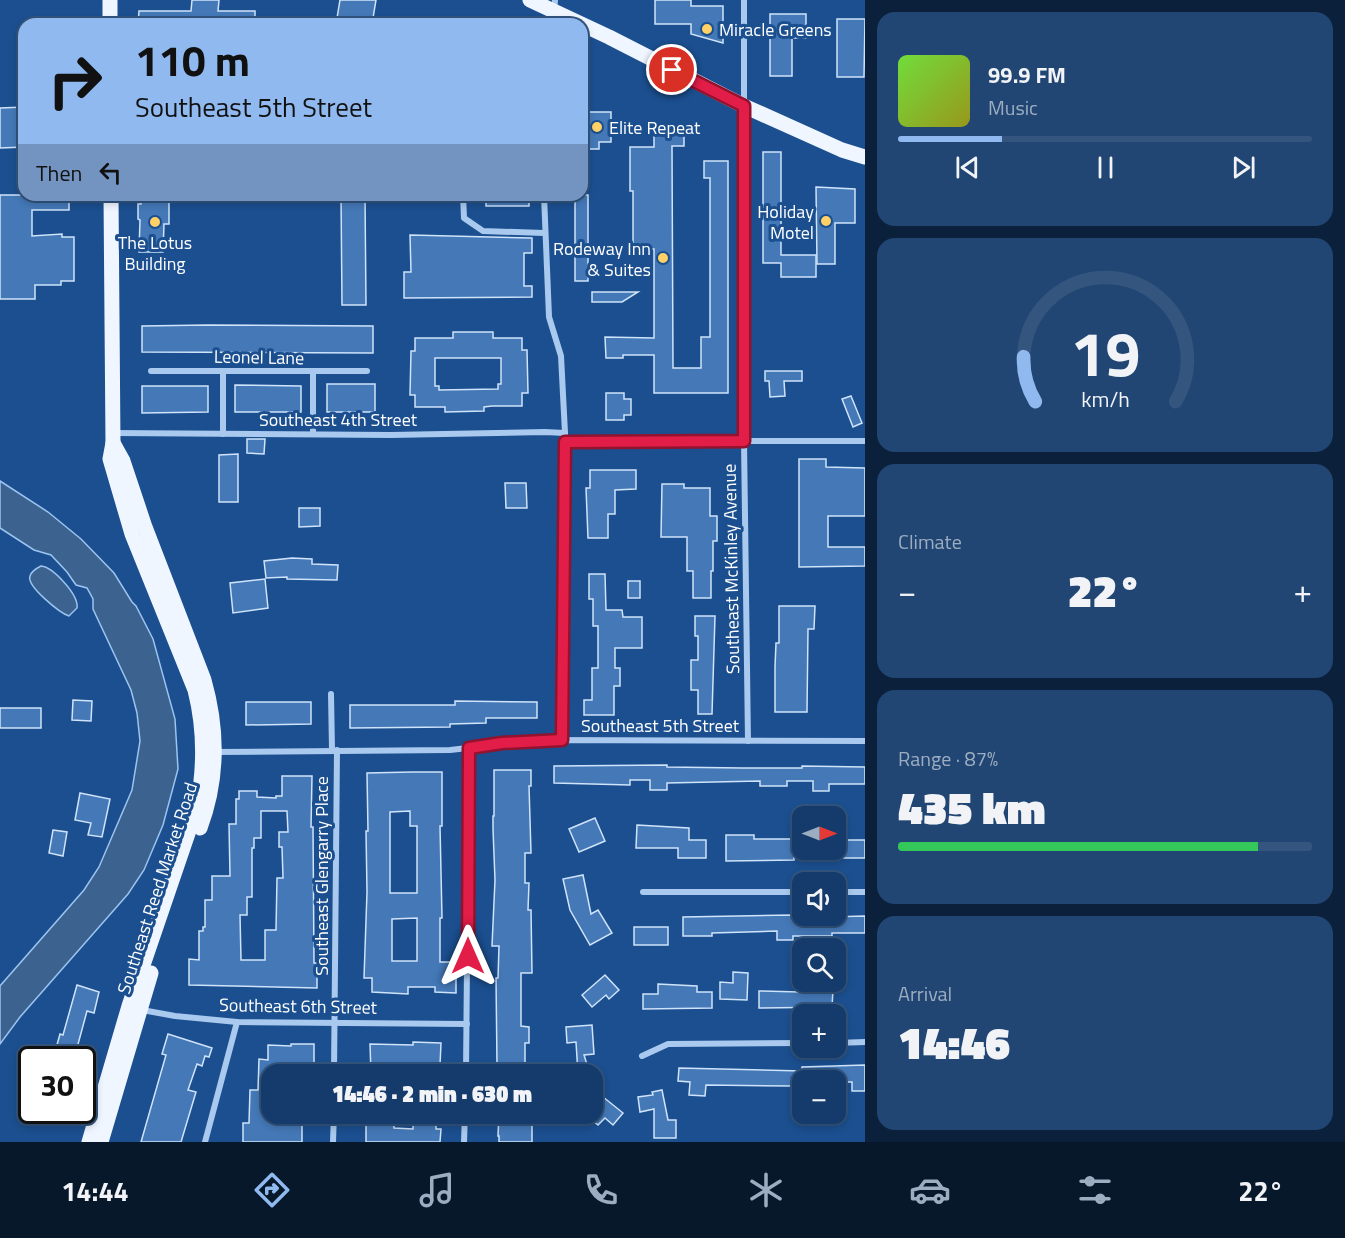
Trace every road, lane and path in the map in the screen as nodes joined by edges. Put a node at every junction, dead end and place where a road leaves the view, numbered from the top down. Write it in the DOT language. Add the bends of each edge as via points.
graph roads {
  1 [pos="110,0"];
  2 [pos="530,0"];
  3 [pos="744,0"];
  4 [pos="554,11"];
  5 [pos="110,18"];
  6 [pos="588,32"];
  7 [pos="744,106"];
  8 [pos="865,157"];
  9 [pos="111,201"];
  10 [pos="464,201"];
  11 [pos="544,201"];
  12 [pos="544,233"];
  13 [pos="151,371"];
  14 [pos="223,371"];
  15 [pos="367,371"];
  16 [pos="313,372"];
  17 [pos="565,433"];
  18 [pos="223,434"];
  19 [pos="313,434"];
  20 [pos="112,438"];
  21 [pos="744,441"];
  22 [pos="865,441"];
  23 [pos="565,442"];
  24 [pos="331,694"];
  25 [pos="562,740"];
  26 [pos="748,741"];
  27 [pos="865,741"];
  28 [pos="469,748"];
  29 [pos="334,750"];
  30 [pos="209,752"];
  31 [pos="643,892"];
  32 [pos="792,892"];
  33 [pos="846,892"];
  34 [pos="865,892"];
  35 [pos="134,1008"];
  36 [pos="237,1022"];
  37 [pos="335,1022"];
  38 [pos="467,1024"];
  39 [pos="865,1042"];
  40 [pos="792,1043"];
  41 [pos="846,1043"];
  42 [pos="642,1056"];
  43 [pos="334,1064"];
  44 [pos="466,1064"];
  45 [pos="334,1124"];
  46 [pos="465,1124"];
  47 [pos="89,1142"];
  48 [pos="101,1142"];
  49 [pos="205,1142"];
  50 [pos="333,1142"];
  51 [pos="464,1142"];
  1 -- 5 [label="main road"];
  2 -- 4 [label="main road"];
  3 -- 7 [label="street, Southeast McKinley Avenue"];
  6 -- 7 [label="main road"];
  7 -- 8 [label="main road"];
  7 -- 21 [label="street, Southeast McKinley Avenue"];
  9 -- 20 [label="main road, Southeast Reed Market Road"];
  10 -- 12 [label="street" via="464,218 483,231"];
  11 -- 12 [label="street"];
  12 -- 17 [label="street" via="549,317 561,356"];
  13 -- 14 [label="street, Leonel Lane"];
  14 -- 16 [label="street, Leonel Lane"];
  14 -- 18 [label="street"];
  15 -- 16 [label="street, Leonel Lane"];
  16 -- 19 [label="street"];
  17 -- 19 [label="street, Southeast 4th Street"];
  17 -- 23 [label="street"];
  18 -- 19 [label="street, Southeast 4th Street"];
  18 -- 20 [label="street, Southeast 4th Street"];
  20 -- 30 [label="main road, Southeast Reed Market Road" via="110,459 132,534 195,690"];
  21 -- 22 [label="street"];
  21 -- 23 [label="street"];
  21 -- 26 [label="street, Southeast McKinley Avenue"];
  23 -- 25 [label="street"];
  24 -- 29 [label="street, Southeast Glengarry Place"];
  25 -- 26 [label="street, Southeast 5th Street"];
  25 -- 28 [label="street, Southeast 5th Street"];
  26 -- 27 [label="street, Southeast 5th Street"];
  28 -- 29 [label="street, Southeast 5th Street"];
  28 -- 38 [label="street"];
  29 -- 30 [label="street, Southeast 5th Street"];
  29 -- 37 [label="street, Southeast Glengarry Place"];
  30 -- 35 [label="main road, Southeast Reed Market Road" via="197,807"];
  31 -- 32 [label="street"];
  33 -- 34 [label="street"];
  35 -- 36 [label="street, Southeast 6th Street"];
  35 -- 47 [label="main road, Southeast Reed Market Road"];
  35 -- 48 [label="main road, Southeast Reed Market Road"];
  36 -- 37 [label="street, Southeast 6th Street"];
  36 -- 49 [label="street"];
  37 -- 38 [label="street, Southeast 6th Street"];
  37 -- 43 [label="street, Southeast Glengarry Place"];
  38 -- 44 [label="street"];
  39 -- 41 [label="street"];
  40 -- 42 [label="street" via="668,1044"];
  45 -- 50 [label="street"];
  46 -- 51 [label="street"];
}
